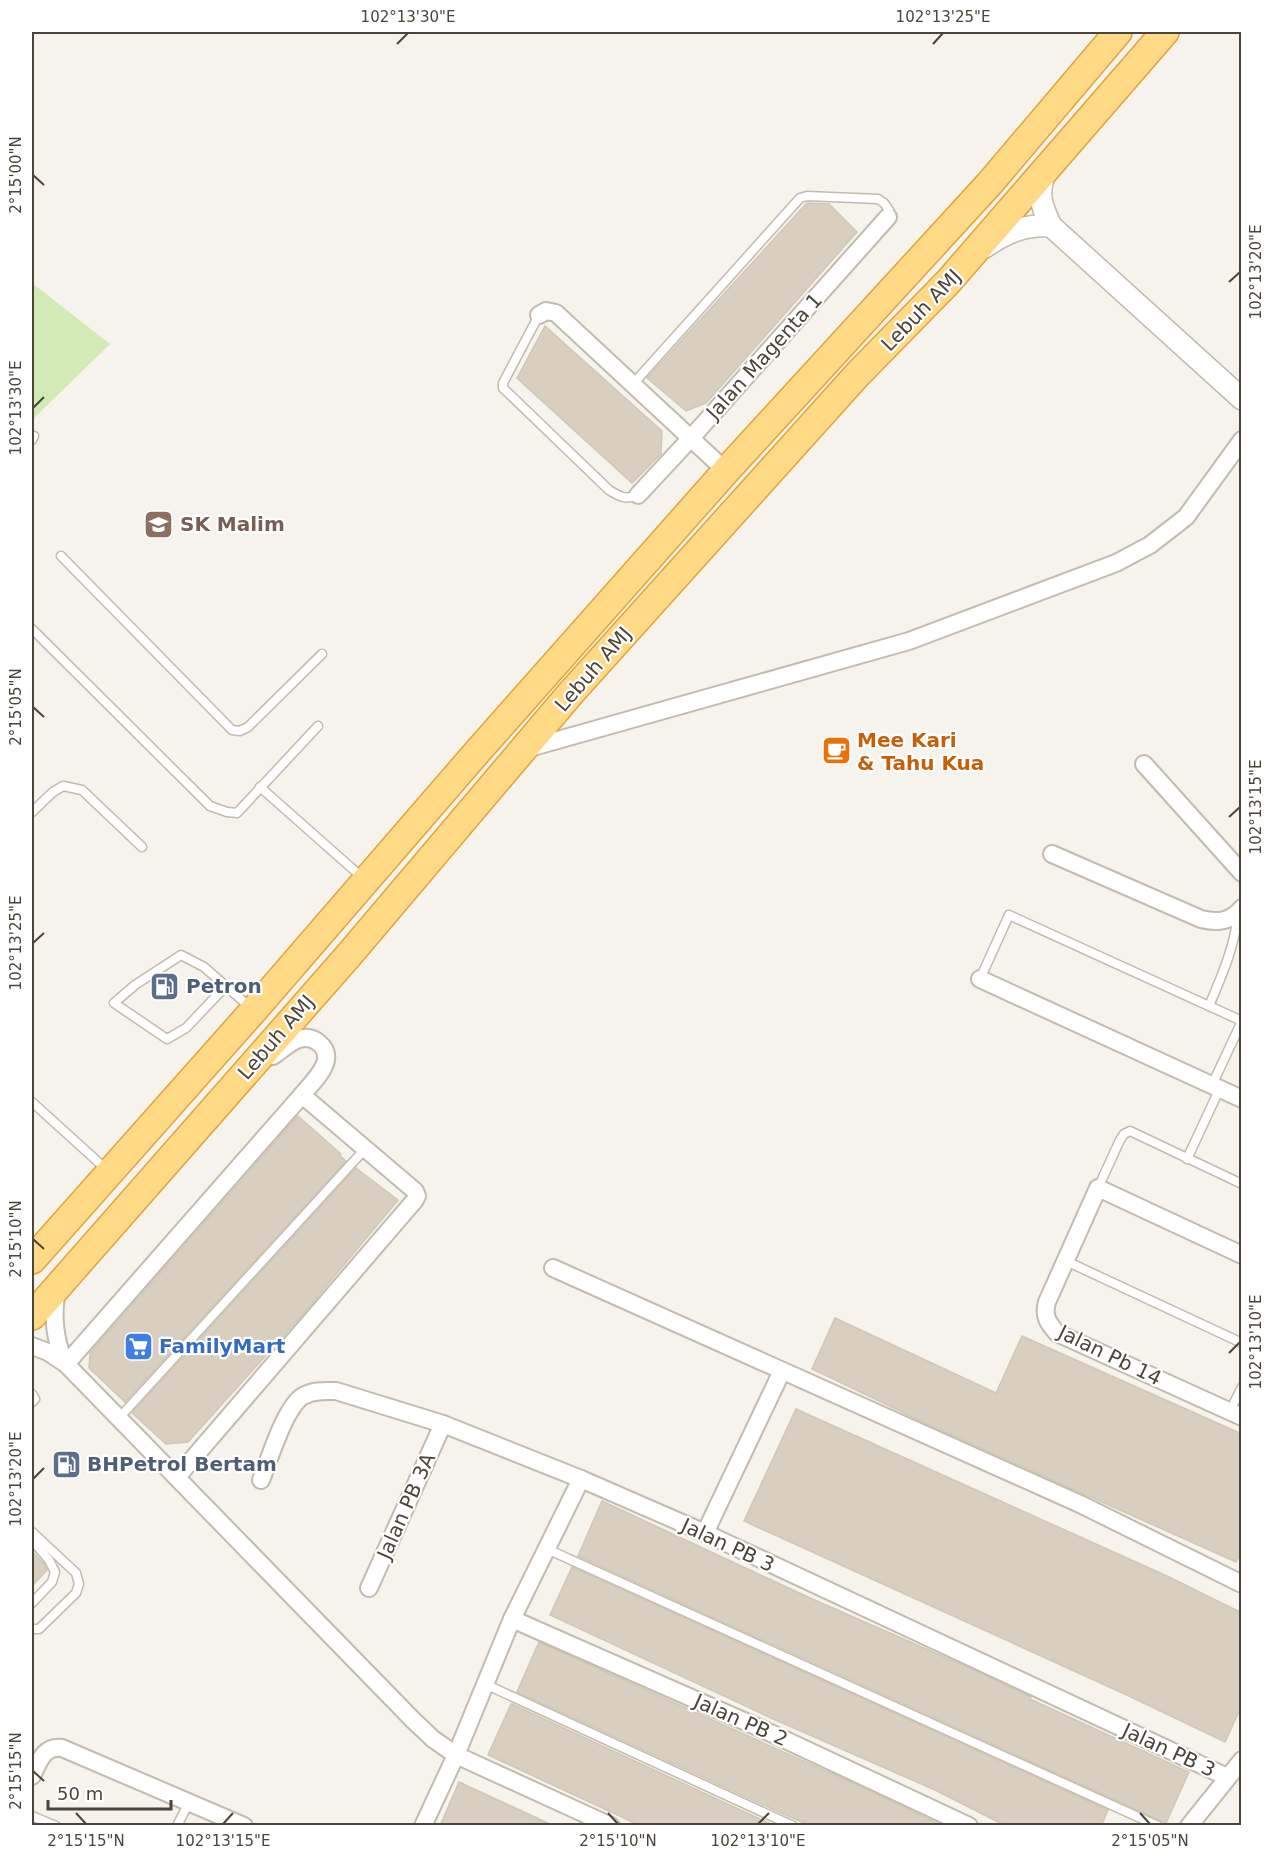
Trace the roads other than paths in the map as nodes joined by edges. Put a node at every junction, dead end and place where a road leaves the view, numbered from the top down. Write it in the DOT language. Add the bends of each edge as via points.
graph roads {
  1 [pos="1118,32"];
  2 [pos="1165,32"];
  3 [pos="1046,170"];
  4 [pos="888,216"];
  5 [pos="1051,226"];
  6 [pos="969,259"];
  7 [pos="539,315"];
  8 [pos="633,384"];
  9 [pos="1242,399"];
  10 [pos="691,438"];
  11 [pos="1242,440"];
  12 [pos="726,471"];
  13 [pos="638,495"];
  14 [pos="61,556"];
  15 [pos="32,629"];
  16 [pos="322,654"];
  17 [pos="318,726"];
  18 [pos="522,750"];
  19 [pos="1144,764"];
  20 [pos="260,787"];
  21 [pos="32,812"];
  22 [pos="142,848"];
  23 [pos="1052,854"];
  24 [pos="1242,873"];
  25 [pos="366,881"];
  26 [pos="1240,910"];
  27 [pos="981,978"];
  28 [pos="228,988"];
  29 [pos="1209,1006"];
  30 [pos="254,1010"];
  31 [pos="1242,1021"];
  32 [pos="259,1057"];
  33 [pos="1216,1087"];
  34 [pos="303,1095"];
  35 [pos="1242,1099"];
  36 [pos="32,1102"];
  37 [pos="365,1149"];
  38 [pos="1187,1159"];
  39 [pos="110,1172"];
  40 [pos="1242,1184"];
  41 [pos="1098,1188"];
  42 [pos="1242,1255"];
  43 [pos="32,1260"];
  44 [pos="1066,1261"];
  45 [pos="553,1268"];
  46 [pos="58,1286"];
  47 [pos="32,1316"];
  48 [pos="1242,1343"];
  49 [pos="32,1346"];
  50 [pos="66,1364"];
  51 [pos="782,1371"];
  52 [pos="1242,1387"];
  53 [pos="32,1394"];
  54 [pos="32,1402"];
  55 [pos="1236,1414"];
  56 [pos="119,1418"];
  57 [pos="443,1424"];
  58 [pos="177,1477"];
  59 [pos="261,1479"];
  60 [pos="581,1479"];
  61 [pos="32,1532"];
  62 [pos="705,1533"];
  63 [pos="32,1540"];
  64 [pos="547,1549"];
  65 [pos="1242,1584"];
  66 [pos="369,1588"];
  67 [pos="32,1603"];
  68 [pos="512,1619"];
  69 [pos="32,1629"];
  70 [pos="485,1684"];
  71 [pos="456,1755"];
  72 [pos="1242,1760"];
  73 [pos="32,1776"];
  74 [pos="1227,1777"];
  75 [pos="189,1802"];
  76 [pos="32,1816"];
  77 [pos="56,1826"];
  78 [pos="177,1826"];
  79 [pos="244,1826"];
  80 [pos="423,1826"];
  81 [pos="611,1826"];
  82 [pos="793,1826"];
  83 [pos="969,1826"];
  84 [pos="1158,1826"];
  85 [pos="1188,1826"];
  1 -- 12 [label="highway, Lebuh AMJ" via="990,183"];
  2 -- 3 [label="highway, Lebuh AMJ"];
  3 -- 5 [label="street" via="1040,197"];
  3 -- 6 [label="highway, Lebuh AMJ"];
  4 -- 8 [label="lane" via="889,210 878,199 800,198"];
  4 -- 10 [label="street, Jalan Magenta 1"];
  5 -- 6 [label="street" via="1035,224 1020,228"];
  5 -- 9 [label="street"];
  6 -- 18 [label="highway, Lebuh AMJ" via="857,375"];
  7 -- 8 [label="street" via="546,311 556,313"];
  7 -- 13 [label="lane" via="503,388 609,490 620,497"];
  8 -- 10 [label="street"];
  10 -- 12 [label="street"];
  10 -- 13 [label="street, Jalan Magenta 1"];
  11 -- 18 [label="street" via="1186,517 1150,545 1116,563 909,641"];
  12 -- 25 [label="highway, Lebuh AMJ"];
  14 -- 16 [label="lane" via="232,730 248,727"];
  15 -- 20 [label="lane" via="210,806 237,813"];
  17 -- 20 [label="lane"];
  18 -- 32 [label="highway, Lebuh AMJ"];
  19 -- 24 [label="street"];
  20 -- 25 [label="lane"];
  21 -- 22 [label="lane" via="63,786 82,790"];
  23 -- 26 [label="street" via="1201,919 1221,921"];
  25 -- 30 [label="highway, Lebuh AMJ"];
  26 -- 29 [label="lane" via="1227,962"];
  27 -- 29 [label="lane" via="1009,915"];
  27 -- 33 [label="street"];
  28 -- 28 [label="lane" via="186,1028 167,1039 114,1003 181,955 204,967"];
  28 -- 30 [label="lane"];
  29 -- 31 [label="lane"];
  30 -- 39 [label="highway, Lebuh AMJ"];
  31 -- 33 [label="lane"];
  32 -- 34 [label="street" via="274,1055 299,1039 315,1040 321,1045 326,1061"];
  32 -- 46 [label="highway, Lebuh AMJ"];
  33 -- 35 [label="street"];
  33 -- 38 [label="lane"];
  34 -- 37 [label="street"];
  34 -- 50 [label="street"];
  36 -- 39 [label="lane"];
  37 -- 56 [label="lane"];
  37 -- 58 [label="street" via="415,1191 415,1200"];
  38 -- 40 [label="lane"];
  38 -- 41 [label="lane" via="1130,1131 1120,1140"];
  39 -- 43 [label="highway, Lebuh AMJ"];
  41 -- 42 [label="street"];
  41 -- 44 [label="street, Jalan Pb 14"];
  44 -- 48 [label="lane"];
  44 -- 55 [label="street, Jalan Pb 14" via="1044,1311 1048,1324 1057,1333"];
  45 -- 51 [label="street"];
  46 -- 47 [label="highway, Lebuh AMJ"];
  46 -- 50 [label="street" via="55,1334"];
  49 -- 50 [label="street"];
  50 -- 56 [label="street"];
  51 -- 62 [label="street"];
  51 -- 65 [label="street" via="1080,1504"];
  52 -- 55 [label="lane"];
  53 -- 54 [label="lane"];
  56 -- 58 [label="street"];
  57 -- 59 [label="street, Jalan PB 3" via="336,1391 317,1391 303,1396 290,1409"];
  57 -- 60 [label="street, Jalan PB 3"];
  57 -- 66 [label="street, Jalan PB 3A"];
  58 -- 71 [label="street" via="413,1720"];
  60 -- 62 [label="street, Jalan PB 3"];
  60 -- 64 [label="street"];
  61 -- 69 [label="lane" via="76,1573 79,1584 76,1593 39,1629"];
  62 -- 74 [label="street, Jalan PB 3"];
  63 -- 67 [label="lane" via="55,1572 52,1582"];
  64 -- 68 [label="street"];
  64 -- 84 [label="lane"];
  68 -- 70 [label="street"];
  68 -- 83 [label="street, Jalan PB 2"];
  70 -- 71 [label="street"];
  70 -- 82 [label="lane"];
  71 -- 80 [label="street"];
  71 -- 81 [label="street"];
  72 -- 74 [label="street"];
  73 -- 75 [label="street" via="47,1750 62,1748"];
  74 -- 85 [label="street"];
  75 -- 78 [label="lane"];
  75 -- 79 [label="street"];
  76 -- 77 [label="lane"];
}
